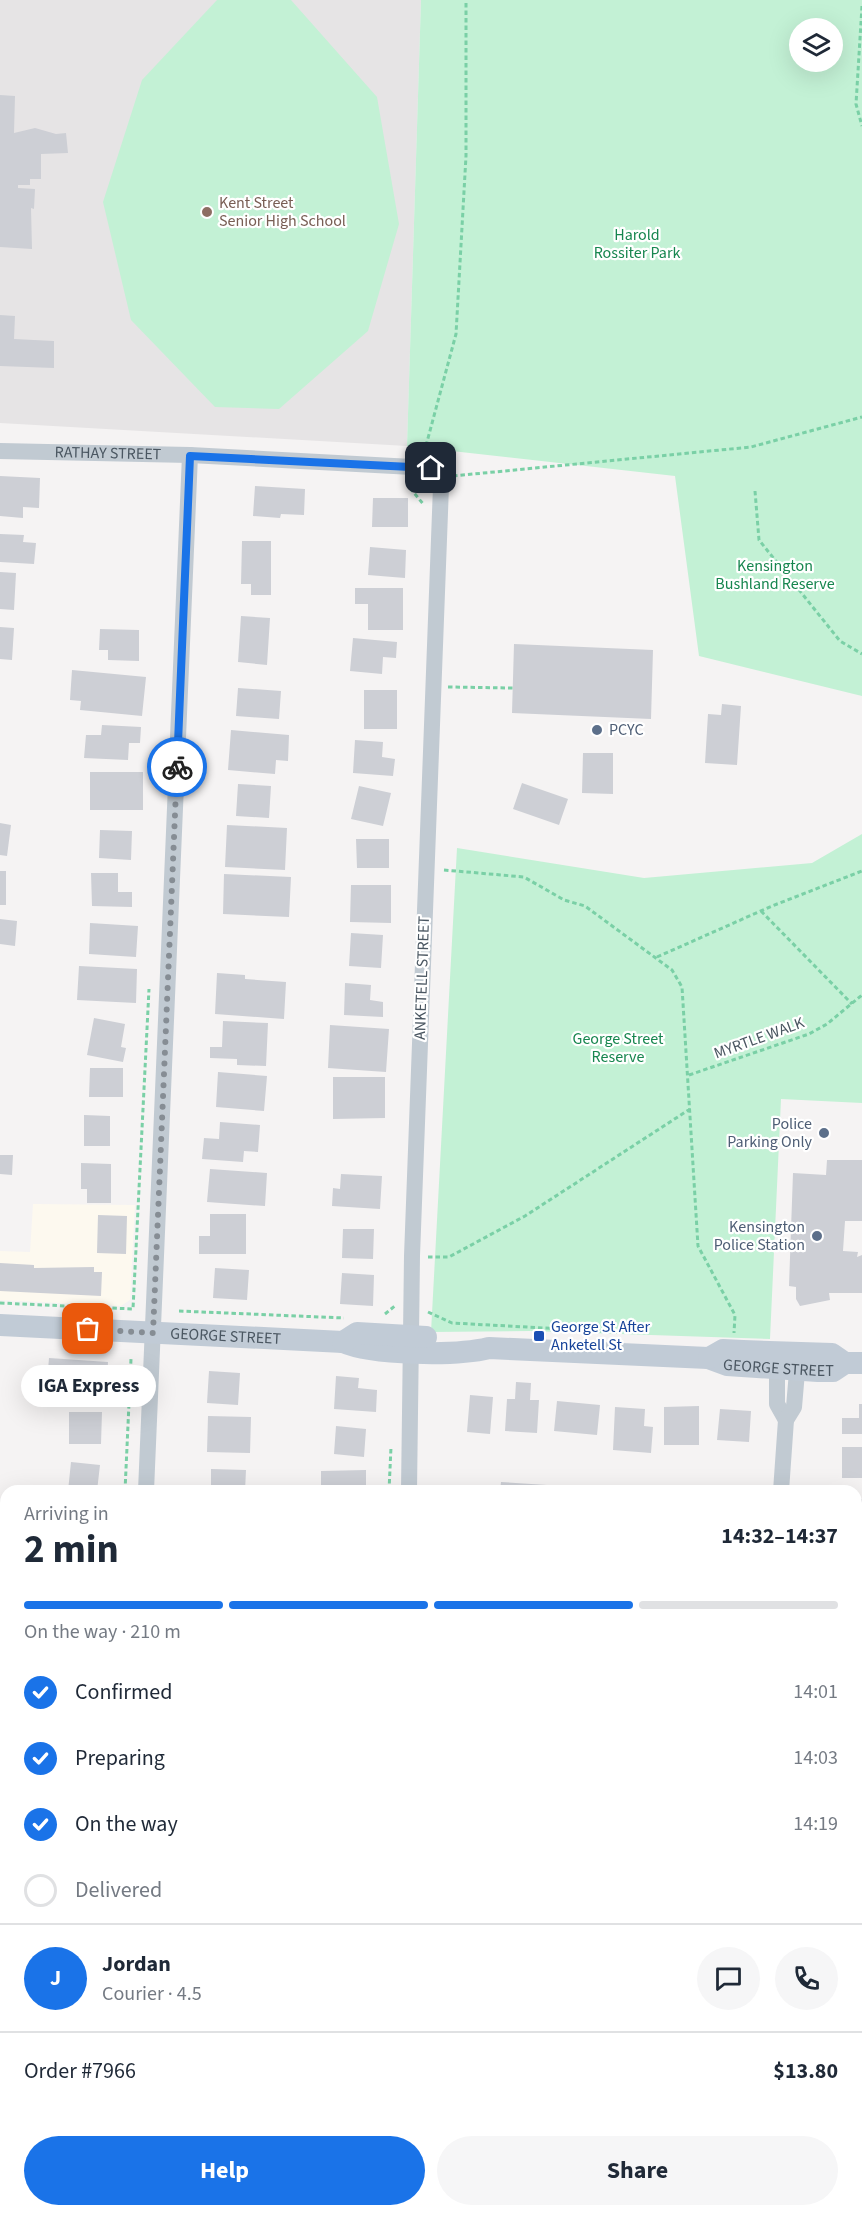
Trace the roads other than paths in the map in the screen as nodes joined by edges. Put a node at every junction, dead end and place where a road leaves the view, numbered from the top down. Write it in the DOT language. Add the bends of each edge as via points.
graph roads {
  1 [pos="0,451"];
  2 [pos="190,456"];
  3 [pos="429,471"];
  4 [pos="0,1325"];
  5 [pos="153,1333"];
  6 [pos="412,1344"];
  7 [pos="787,1361"];
  8 [pos="854,1363"];
  9 [pos="146,1485"];
  10 [pos="409,1485"];
  11 [pos="781,1485"];
  1 -- 2 [label="street, RATHAY STREET"];
  2 -- 3 [label="street, RATHAY STREET"];
  2 -- 5 [label="street"];
  3 -- 6 [label="street, ANKETELL STREET" via="441,486"];
  4 -- 5 [label="main road, GEORGE STREET"];
  5 -- 6 [label="main road, GEORGE STREET" via="343,1342 357,1333"];
  5 -- 9 [label="street"];
  6 -- 7 [label="main road, GEORGE STREET" via="474,1339 489,1348 708,1358 727,1365"];
  6 -- 10 [label="street, ANKETELL STREET"];
  7 -- 8 [label="main road, GEORGE STREET" via="833,1371"];
  7 -- 11 [label="street" via="794,1407 786,1420"];
}
